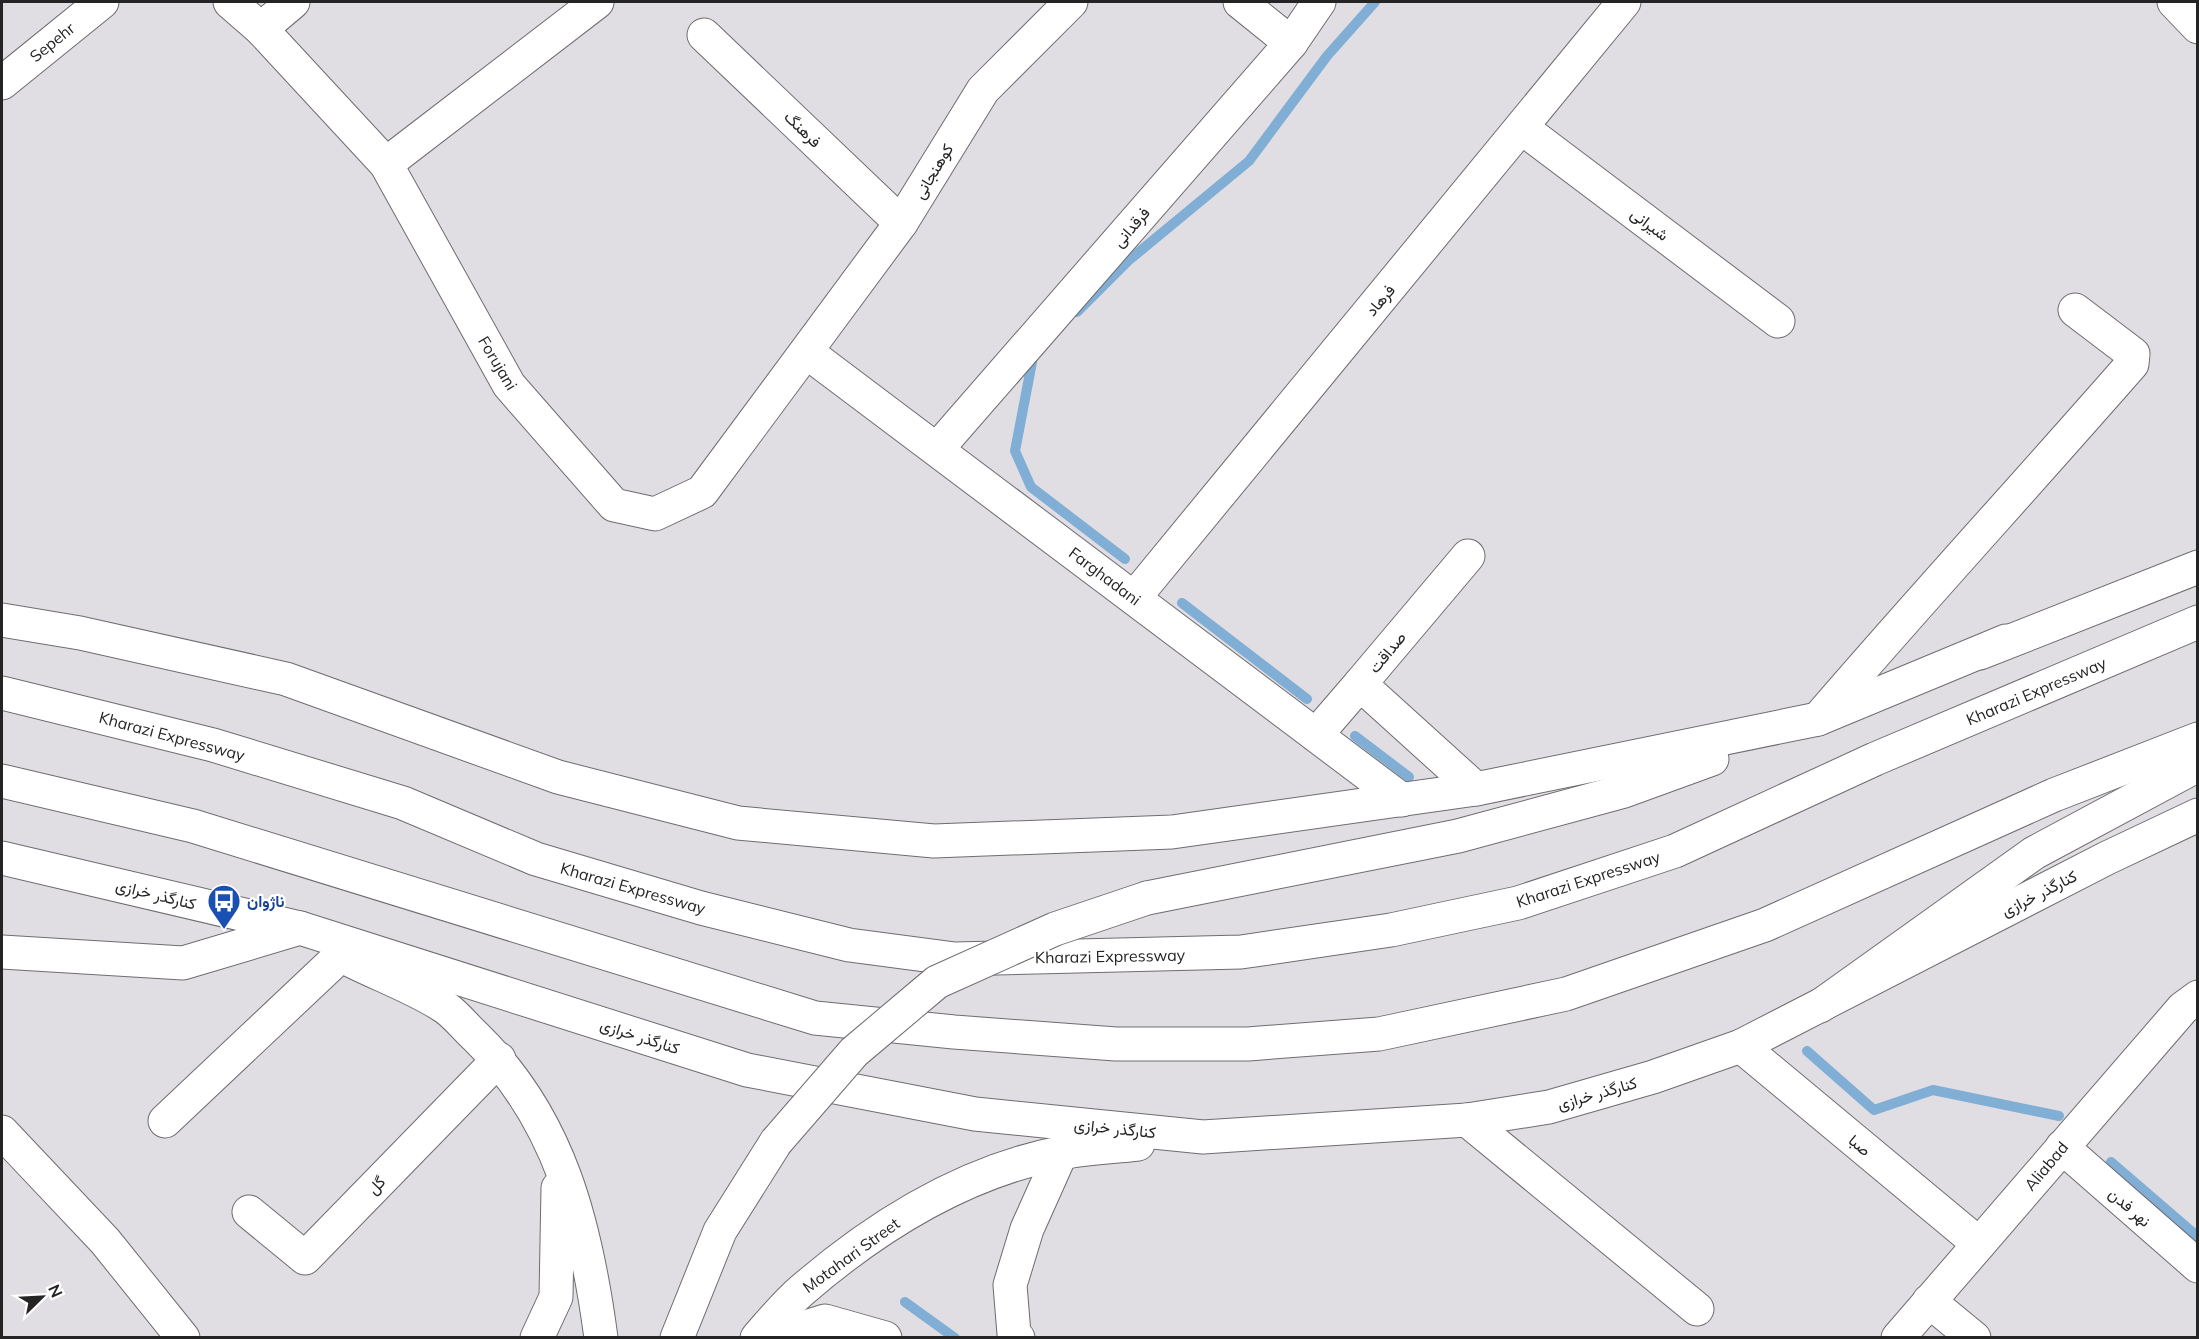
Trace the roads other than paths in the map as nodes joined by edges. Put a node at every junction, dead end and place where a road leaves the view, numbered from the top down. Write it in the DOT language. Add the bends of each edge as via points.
graph roads {
  1 [pos="102,2"];
  2 [pos="230,2"];
  3 [pos="293,2"];
  4 [pos="597,2"];
  5 [pos="1071,2"];
  6 [pos="1240,2"];
  7 [pos="1320,2"];
  8 [pos="1624,2"];
  9 [pos="2174,2"];
  10 [pos="2198,27"];
  11 [pos="261,29"];
  12 [pos="704,35"];
  13 [pos="1290,43"];
  14 [pos="2,83"];
  15 [pos="1522,128"];
  16 [pos="386,164"];
  17 [pos="901,223"];
  18 [pos="2075,310"];
  19 [pos="1778,321"];
  20 [pos="808,352"];
  21 [pos="938,448"];
  22 [pos="1468,556"];
  23 [pos="2198,557"];
  24 [pos="2198,567"];
  25 [pos="1134,598"];
  26 [pos="2,620"];
  27 [pos="2198,622"];
  28 [pos="1980,653"];
  29 [pos="1360,684"];
  30 [pos="2,693"];
  31 [pos="1818,719"];
  32 [pos="1316,735"];
  33 [pos="2198,739"];
  34 [pos="2198,765"];
  35 [pos="2,781"];
  36 [pos="1476,789"];
  37 [pos="1402,800"];
  38 [pos="2198,815"];
  39 [pos="2,858"];
  40 [pos="300,928"];
  41 [pos="341,955"];
  42 [pos="2,956"];
  43 [pos="2198,997"];
  44 [pos="1820,1006"];
  45 [pos="1742,1046"];
  46 [pos="499,1059"];
  47 [pos="1467,1120"];
  48 [pos="165,1121"];
  49 [pos="2,1132"];
  50 [pos="1203,1137"];
  51 [pos="2062,1147"];
  52 [pos="1060,1153"];
  53 [pos="558,1156"];
  54 [pos="249,1212"];
  55 [pos="1979,1244"];
  56 [pos="2198,1266"];
  57 [pos="1929,1301"];
  58 [pos="1697,1310"];
  59 [pos="183,1338"];
  60 [pos="537,1338"];
  61 [pos="601,1338"];
  62 [pos="677,1338"];
  63 [pos="757,1338"];
  64 [pos="771,1338"];
  65 [pos="885,1338"];
  66 [pos="1018,1338"];
  67 [pos="1898,1338"];
  68 [pos="1974,1338"];
  1 -- 14 [label="main road, Sepehr"];
  2 -- 11 [label="main road, Forujani"];
  3 -- 11 [label="main road"];
  4 -- 16 [label="main road"];
  5 -- 17 [label="main road, کوهنجانی" via="983,90"];
  6 -- 13 [label="main road"];
  7 -- 13 [label="main road, فرقدانی"];
  8 -- 15 [label="main road, فرهاد"];
  9 -- 10 [label="main road"];
  11 -- 16 [label="main road, Forujani"];
  12 -- 17 [label="main road, فرهنگ"];
  13 -- 21 [label="main road, فرقدانی"];
  15 -- 19 [label="main road, شیرانی"];
  15 -- 25 [label="main road, فرهاد"];
  16 -- 20 [label="main road, Forujani" via="509,385 614,505 655,514 702,492"];
  17 -- 20 [label="main road, کوهنجانی"];
  18 -- 31 [label="main road" via="2133,354 2132,364"];
  20 -- 21 [label="main road, Farghadani"];
  21 -- 25 [label="main road, Farghadani"];
  22 -- 29 [label="main road, صداقت"];
  23 -- 28 [label="main road"];
  24 -- 28 [label="main road"];
  25 -- 32 [label="main road, Farghadani"];
  26 -- 37 [label="main road" via="80,633 286,679 558,777 738,823 933,841 1172,832"];
  27 -- 30 [label="main road, Kharazi Expressway" via="1875,759 1675,851 1518,903 1391,930 1241,952 955,959 849,945 701,908 536,860 403,803 224,748"];
  28 -- 31 [label="main road"];
  29 -- 32 [label="main road"];
  29 -- 36 [label="main road, صداقت"];
  31 -- 36 [label="main road"];
  31 -- 62 [label="main road, bridge" via="1624,791 1480,830 1147,898 1055,929 937,982 854,1052 776,1142 720,1231"];
  32 -- 37 [label="main road, Farghadani"];
  33 -- 35 [label="main road" via="2054,795 1765,925 1566,994 1379,1034 1248,1044 1116,1044 815,1018 193,826"];
  34 -- 44 [label="main road" via="2034,853"];
  36 -- 37 [label="main road"];
  38 -- 44 [label="main road, کنارگذر خرازی"];
  39 -- 40 [label="main road, کنارگذر خرازی"];
  40 -- 41 [label="main road"];
  40 -- 42 [label="main road" via="183,963"];
  40 -- 50 [label="main road, کنارگذر خرازی" via="747,1070 975,1114"];
  41 -- 46 [label="main road" via="447,1008"];
  41 -- 48 [label="main road"];
  43 -- 51 [label="main road, Aliabad" via="2183,1008"];
  44 -- 45 [label="main road, کنارگذر خرازی"];
  45 -- 47 [label="main road, کنارگذر خرازی" via="1549,1107"];
  45 -- 55 [label="main road, صبا"];
  46 -- 53 [label="main road" via="534,1109"];
  46 -- 54 [label="main road, گل" via="305,1258"];
  47 -- 50 [label="main road, کنارگذر خرازی"];
  47 -- 58 [label="main road"];
  49 -- 59 [label="main road" via="105,1241"];
  50 -- 52 [label="main road, Motahari Street"];
  51 -- 55 [label="main road, Aliabad"];
  51 -- 56 [label="main road, نهر فدن"];
  52 -- 63 [label="main road, Motahari Street" via="996,1170 940,1195 879,1230 799,1292"];
  52 -- 66 [label="main road" via="1027,1229 1010,1285 1014,1334"];
  53 -- 60 [label="main road" via="556,1297"];
  53 -- 61 [label="main road" via="591,1264"];
  55 -- 57 [label="main road, Aliabad"];
  57 -- 67 [label="main road, Aliabad"];
  57 -- 68 [label="main road"];
  64 -- 65 [label="main road" via="825,1321"];
}
